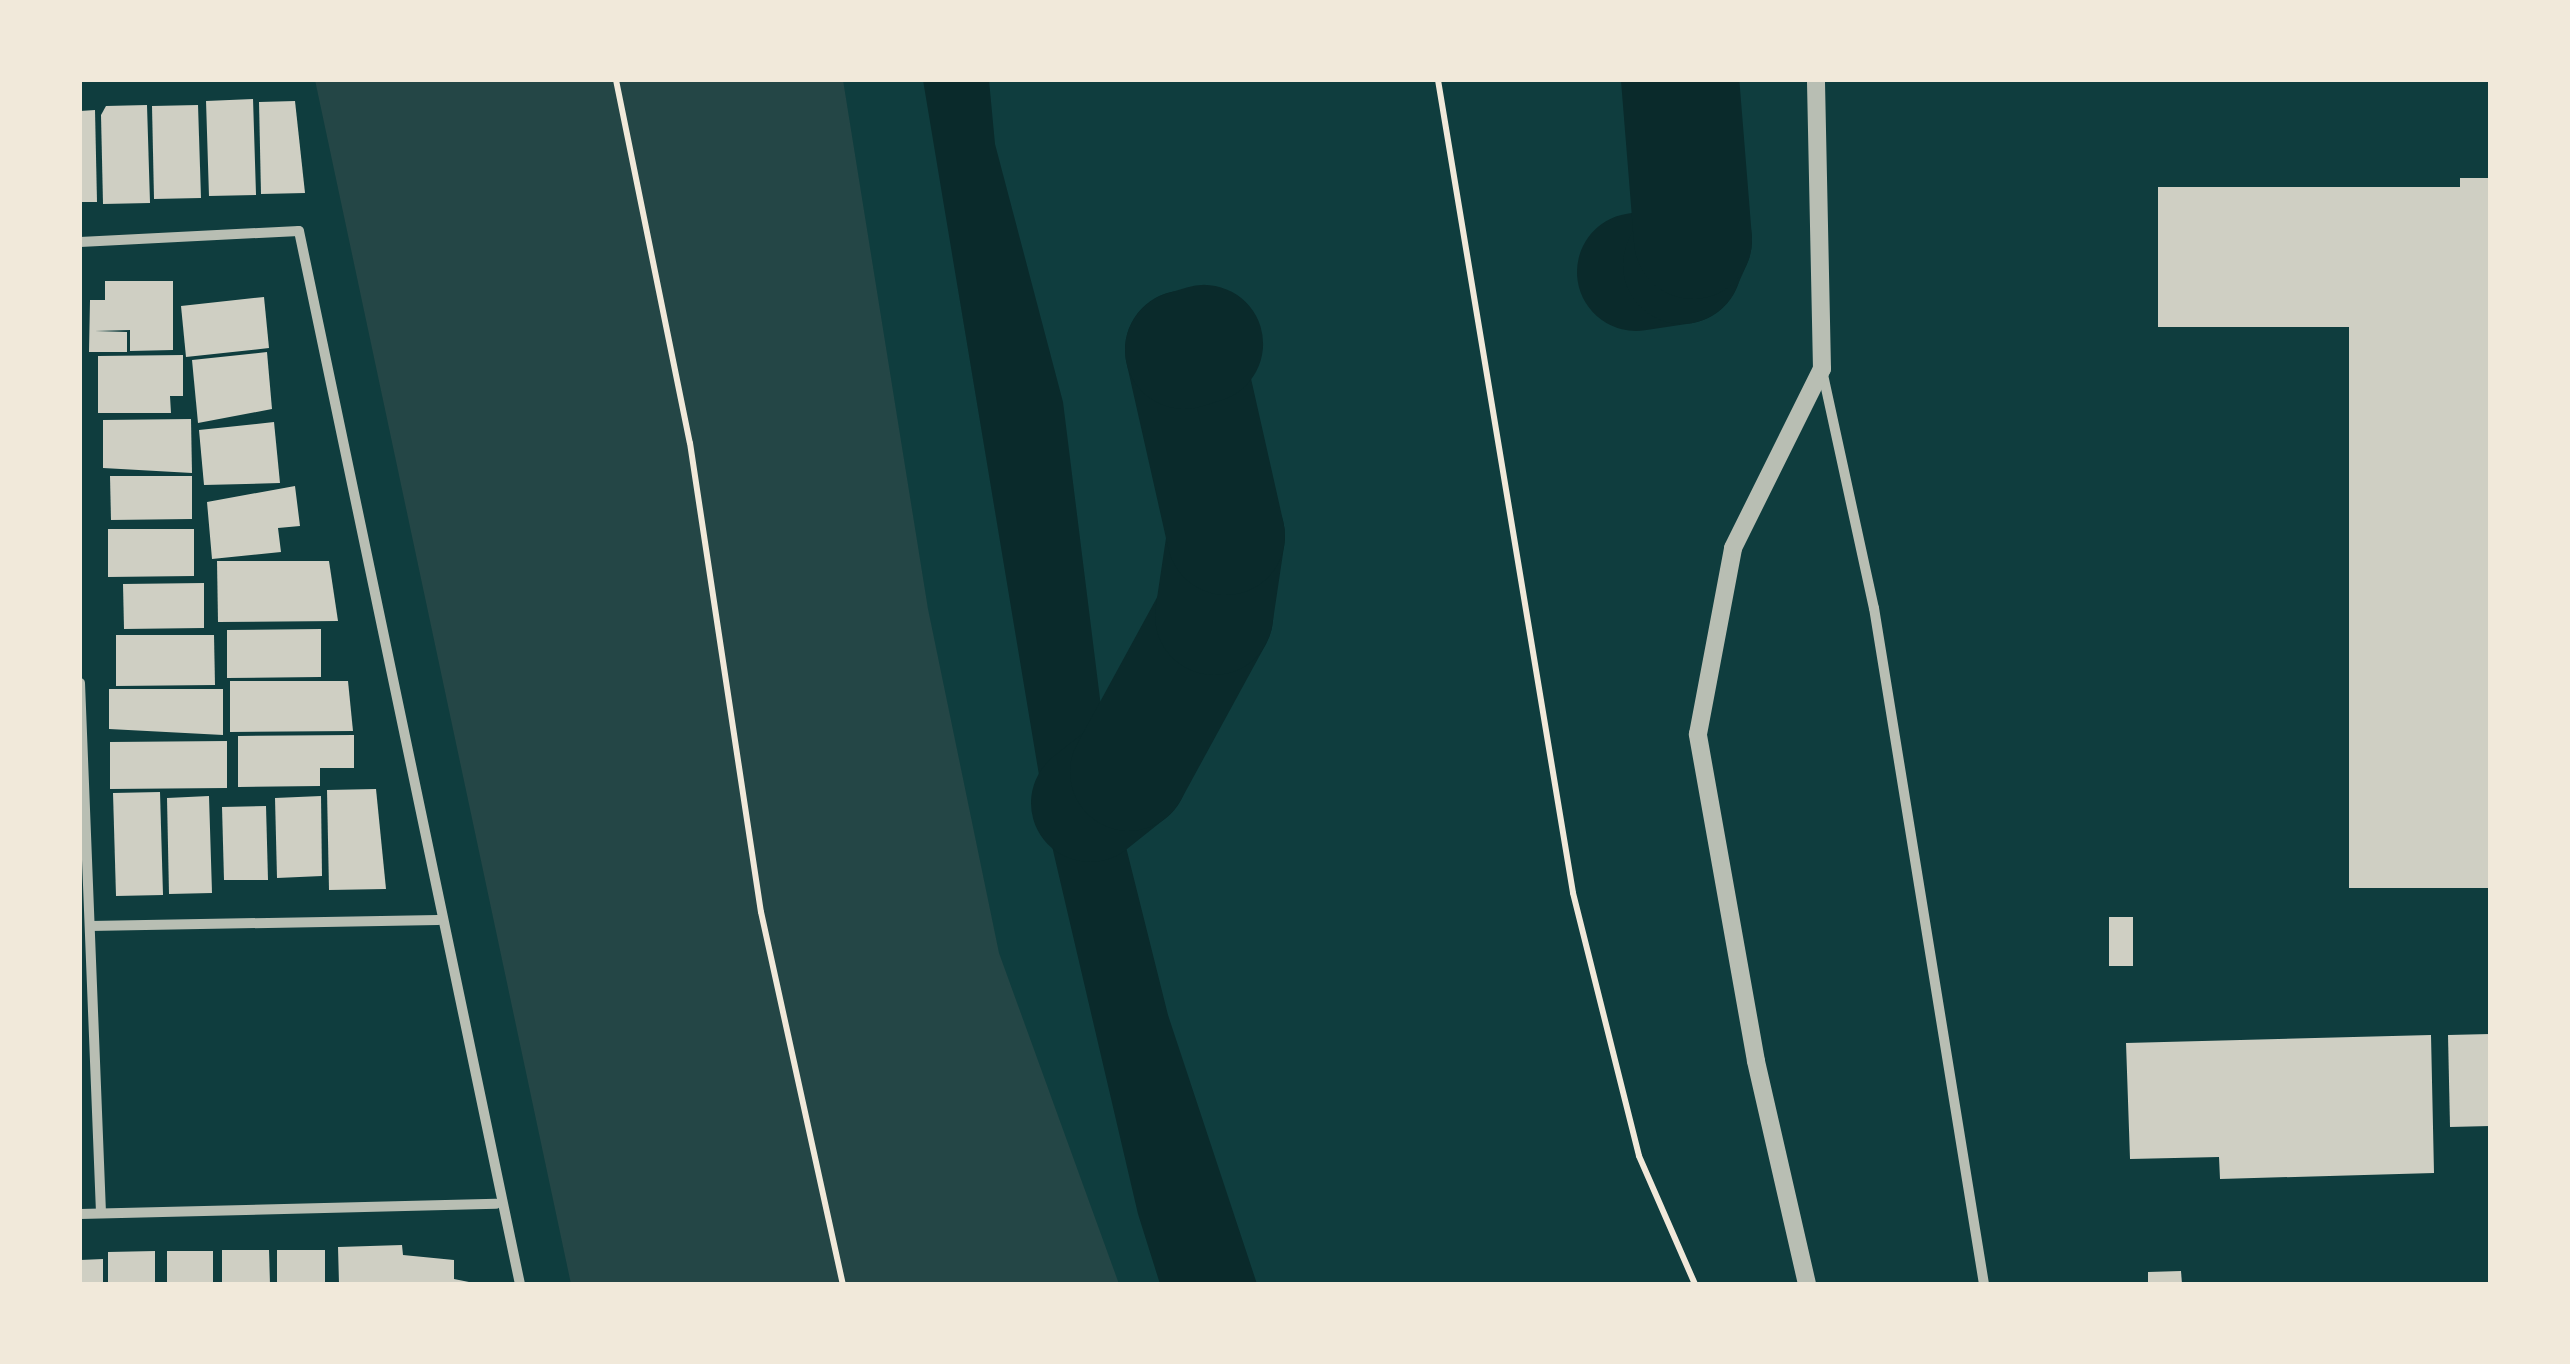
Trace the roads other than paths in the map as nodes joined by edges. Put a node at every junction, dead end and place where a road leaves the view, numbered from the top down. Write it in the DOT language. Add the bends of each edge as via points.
graph roads {
  1 [pos="1816,80"];
  2 [pos="80,242"];
  3 [pos="1822,369"];
  4 [pos="80,683"];
  5 [pos="438,920"];
  6 [pos="90,926"];
  7 [pos="496,1204"];
  8 [pos="80,1214"];
  9 [pos="101,1214"];
  10 [pos="520,1284"];
  11 [pos="1808,1284"];
  12 [pos="1984,1284"];
  1 -- 3 [label="street"];
  2 -- 5 [label="street" via="299,231"];
  3 -- 11 [label="street" via="1733,548 1698,734 1756,1062"];
  3 -- 12 [label="street" via="1874,608"];
  4 -- 6 [label="street"];
  5 -- 6 [label="street"];
  5 -- 7 [label="street"];
  6 -- 9 [label="street"];
  7 -- 9 [label="street"];
  7 -- 10 [label="street"];
  8 -- 9 [label="street"];
}
